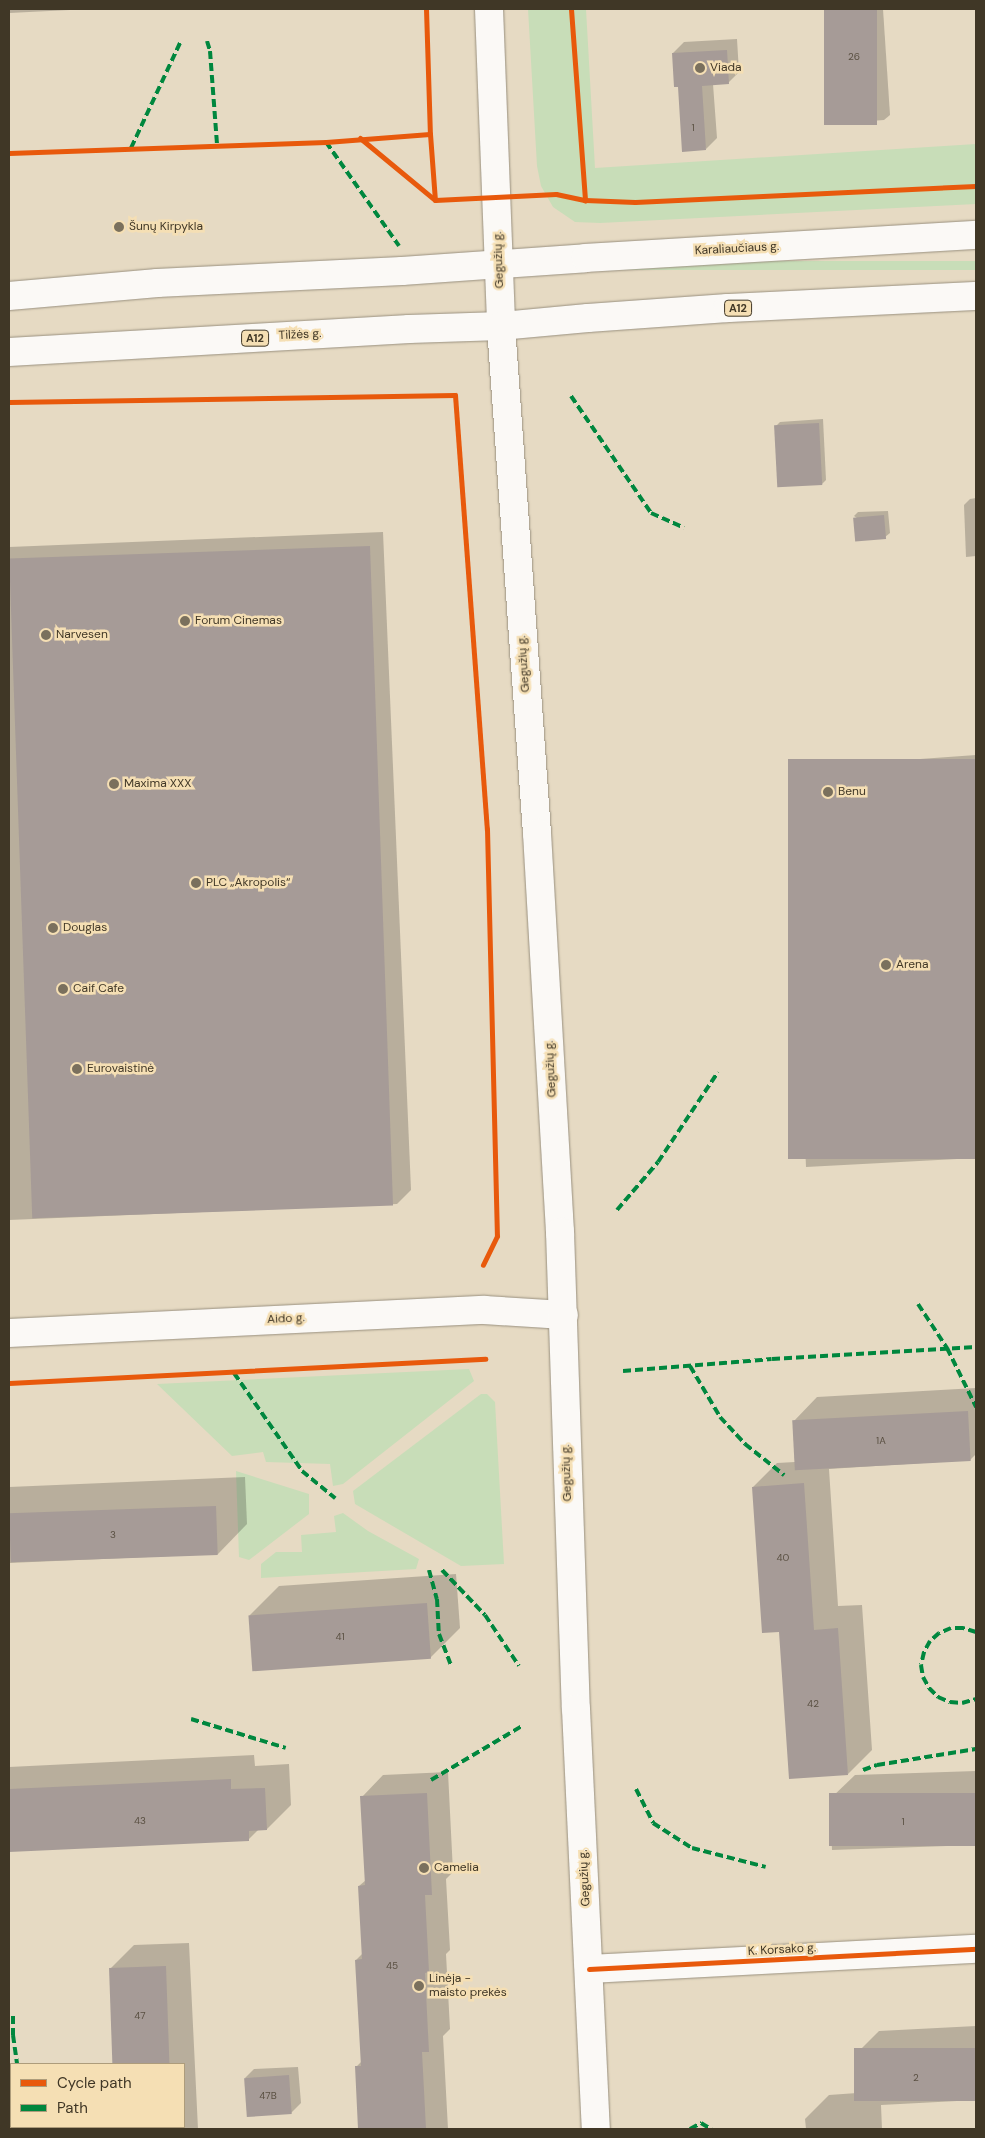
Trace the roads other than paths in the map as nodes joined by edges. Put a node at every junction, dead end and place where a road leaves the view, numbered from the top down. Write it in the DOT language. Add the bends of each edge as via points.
graph roads {
  1 [pos="489,9"];
  2 [pos="976,235"];
  3 [pos="499,264"];
  4 [pos="9,296"];
  5 [pos="976,296"];
  6 [pos="501,326"];
  7 [pos="9,352"];
  8 [pos="564,1315"];
  9 [pos="9,1333"];
  10 [pos="976,1949"];
  11 [pos="589,1969"];
  12 [pos="596,2129"];
  1 -- 3 [label="main road, Gegužių g."];
  2 -- 3 [label="main road, Karaliaučiaus g."];
  3 -- 4 [label="main road" via="157,283"];
  3 -- 6 [label="main road, Gegužių g."];
  5 -- 6 [label="main road, A12" via="728,308"];
  6 -- 7 [label="main road, Tilžės g. / A12"];
  6 -- 8 [label="main road, Gegužių g." via="537,833"];
  8 -- 9 [label="main road, Aido g." via="484,1310"];
  8 -- 11 [label="main road, Gegužių g." via="567,1489"];
  10 -- 11 [label="main road, K. Korsako g."];
  11 -- 12 [label="main road, Gegužių g."];
}
